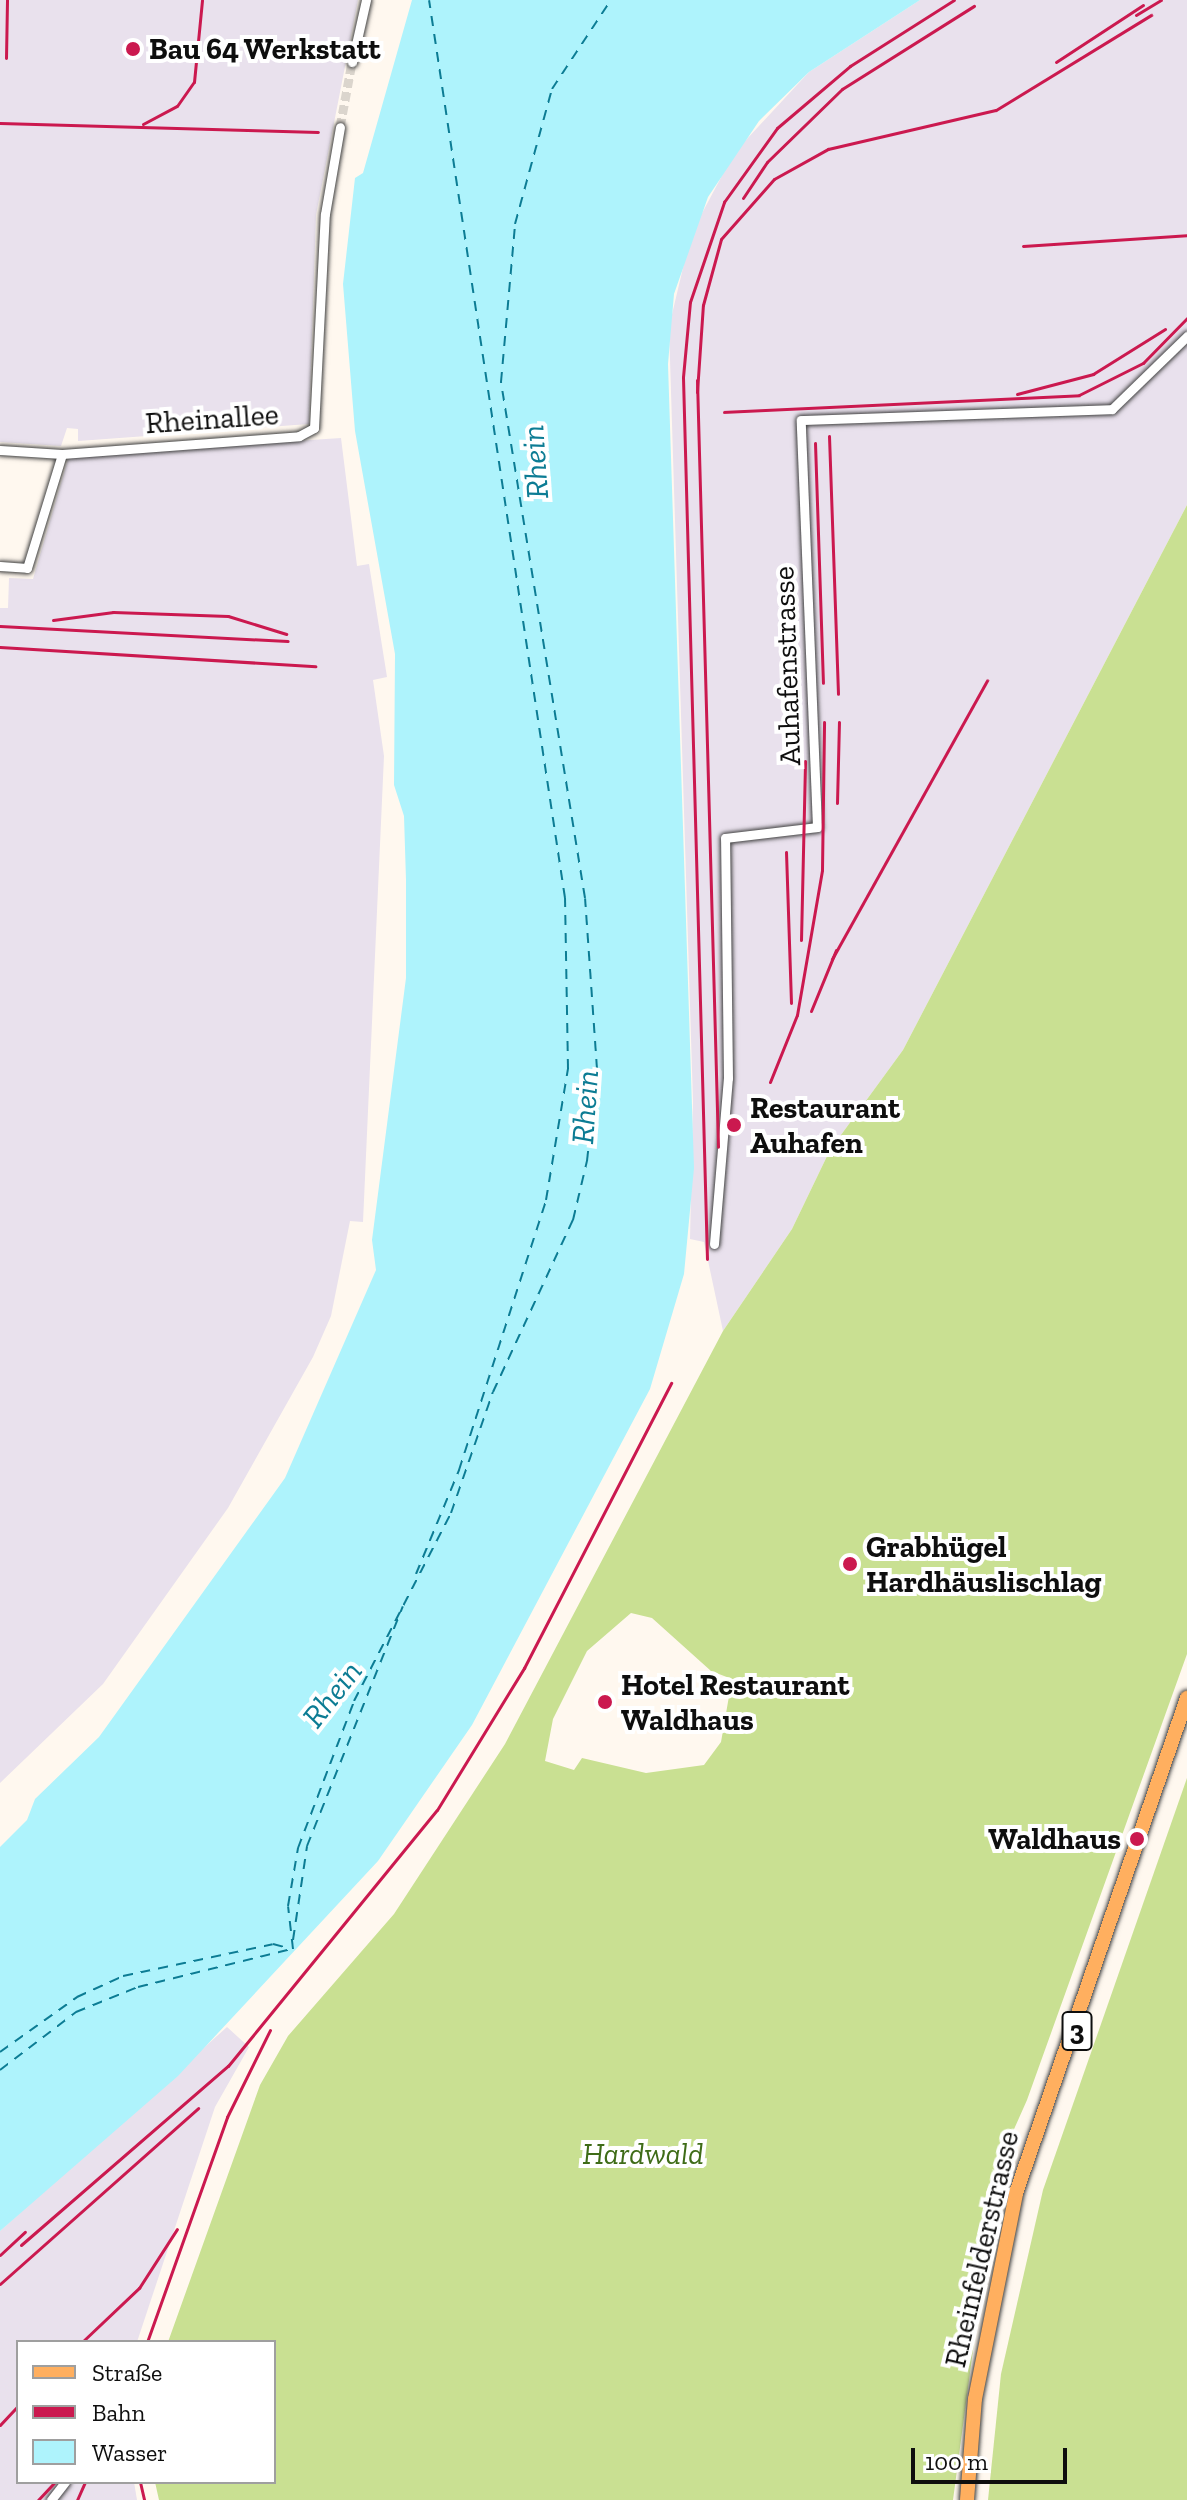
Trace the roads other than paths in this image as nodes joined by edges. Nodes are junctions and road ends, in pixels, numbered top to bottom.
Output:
1 (366, 0) edge
2 (352, 62) tunnel mouth
3 (340, 127) tunnel mouth
4 (1187, 336) edge
5 (0, 450) edge
6 (62, 454) junction
7 (0, 566) edge
8 (714, 1244) dead end
9 (1187, 1698) edge
10 (1187, 1725) edge
11 (63, 2484) edge
12 (51, 2500) edge
13 (967, 2500) edge
14 (974, 2500) edge

1 - 2 street
3 - 6 street, Rheinallee
4 - 8 street, Auhafenstrasse
5 - 6 street, Rheinallee
6 - 7 street
9 - 13 main road, Rheinfelderstrasse / 3
10 - 14 main road, Rheinfelderstrasse / 3
11 - 12 street

